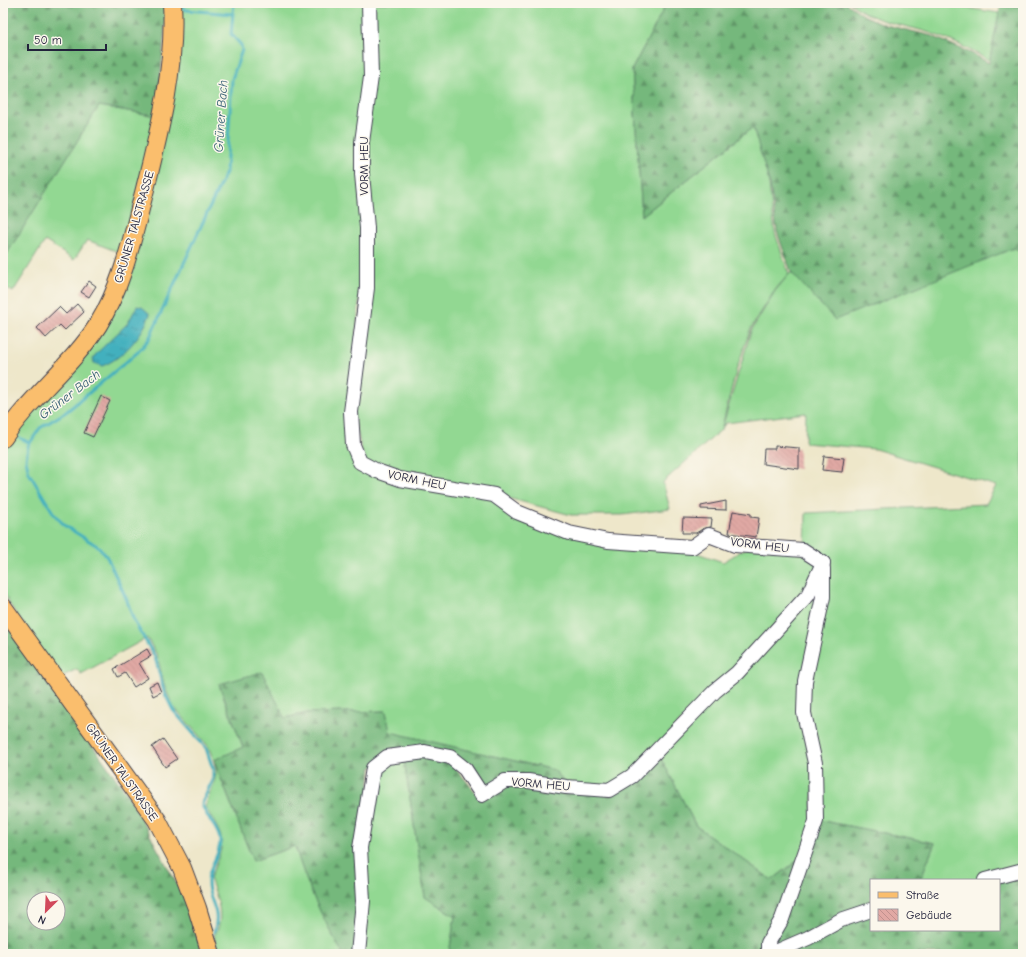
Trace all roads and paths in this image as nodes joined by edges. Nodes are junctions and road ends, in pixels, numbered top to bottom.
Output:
1 (172, 3) edge
2 (369, 3) edge
3 (3, 438) edge
4 (823, 563) junction
5 (3, 607) edge
6 (1023, 870) edge
7 (989, 879) edge
8 (870, 910) edge
9 (211, 954) edge
10 (358, 954) edge
11 (768, 954) edge
12 (771, 954) edge

1 - 3 main road, GRÜNER TALSTRASSE
2 - 4 street, VORM HEU
4 - 10 street, VORM HEU
4 - 11 street
5 - 9 main road, GRÜNER TALSTRASSE
6 - 7 street
8 - 12 street

